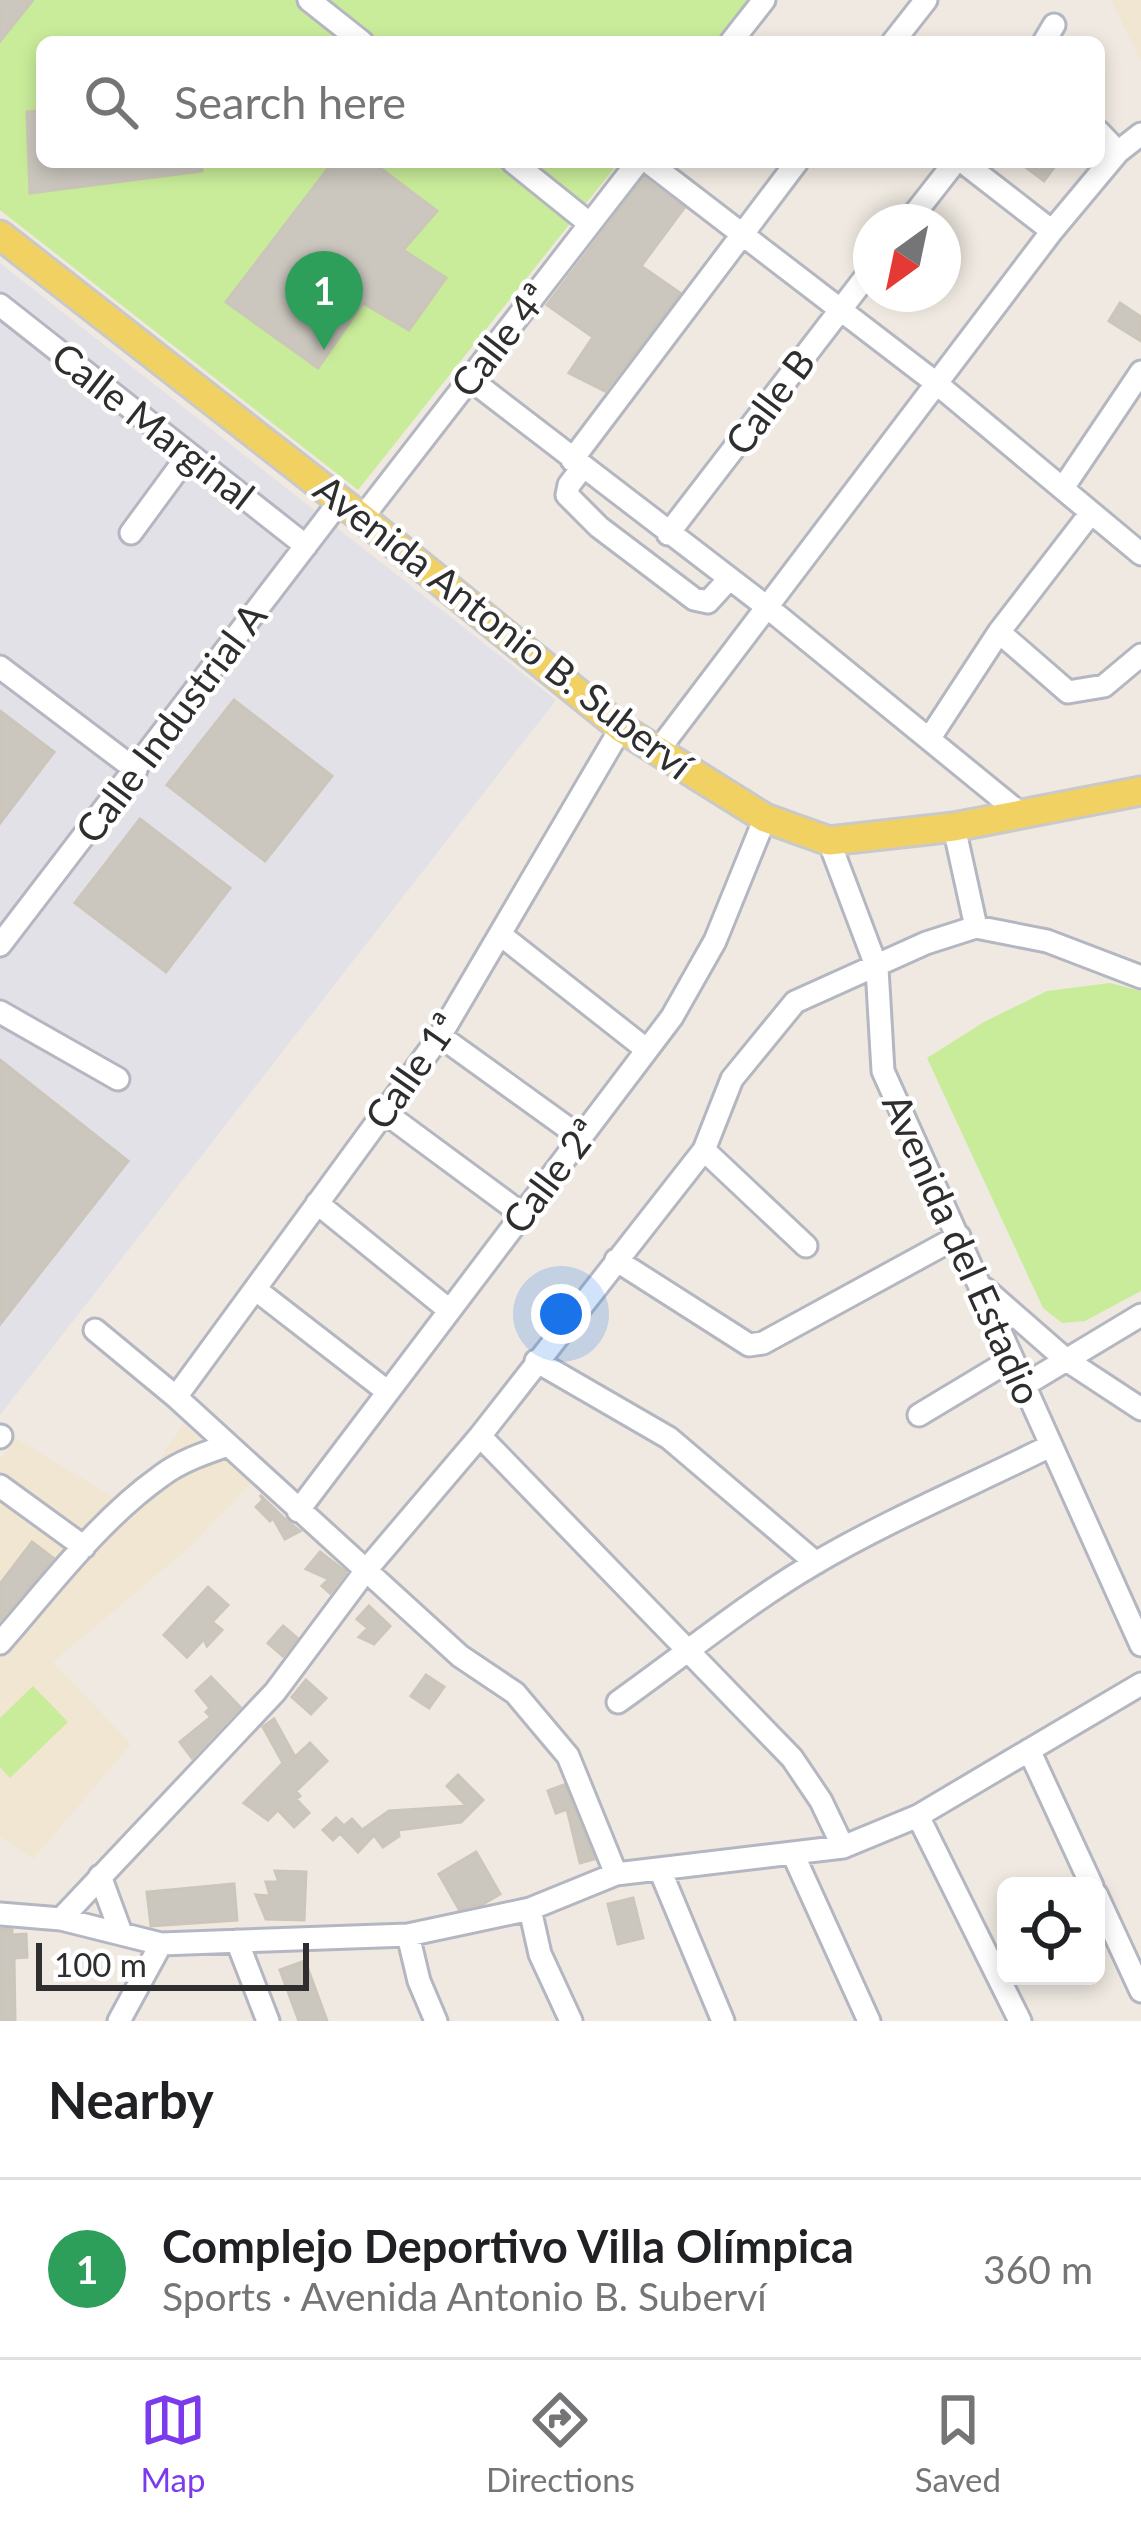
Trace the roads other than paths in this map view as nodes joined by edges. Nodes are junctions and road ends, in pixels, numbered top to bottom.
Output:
1 (309, 0) edge
2 (764, 0) edge
3 (926, 0) edge
4 (354, 36) edge
5 (736, 36) edge
6 (898, 36) edge
7 (1141, 134) edge
8 (1105, 138) edge
9 (1118, 152) junction
10 (520, 168) edge
11 (633, 168) edge
12 (656, 168) edge
13 (792, 168) edge
14 (954, 168) edge
15 (967, 168) edge
16 (1105, 168) edge
17 (1105, 168) edge
18 (923, 204) edge
19 (590, 224) junction
20 (1052, 231) junction
21 (742, 232) junction
22 (0, 235) edge
23 (853, 293) edge
24 (0, 305) edge
25 (840, 310) junction
26 (1141, 372) edge
27 (470, 379) junction
28 (936, 383) junction
29 (188, 454) junction
30 (578, 464) junction
31 (1063, 488) junction
32 (351, 510) junction
33 (1090, 514) junction
34 (131, 533) dead end
35 (668, 534) junction
36 (306, 546) junction
37 (1141, 554) edge
38 (729, 579) junction
39 (767, 607) junction
40 (999, 632) junction
41 (1141, 655) edge
42 (0, 667) edge
43 (621, 728) junction
44 (929, 739) junction
45 (657, 752) junction
46 (136, 770) junction
47 (1141, 791) edge
48 (1022, 815) junction
49 (765, 818) junction
50 (954, 827) junction
51 (829, 841) junction
52 (976, 927) junction
53 (501, 934) junction
54 (0, 945) edge
55 (877, 968) junction
56 (1141, 976) edge
57 (0, 1012) edge
58 (440, 1036) junction
59 (646, 1050) junction
60 (118, 1079) dead end
61 (384, 1112) junction
62 (580, 1137) junction
63 (704, 1150) junction
64 (317, 1203) junction
65 (522, 1214) junction
66 (959, 1236) junction
67 (806, 1246) dead end
68 (616, 1260) junction
69 (981, 1285) junction
70 (255, 1289) junction
71 (449, 1310) junction
72 (1141, 1315) edge
73 (95, 1330) dead end
74 (1012, 1359) junction
75 (1065, 1359) junction
76 (536, 1361) junction
77 (1023, 1386) junction
78 (388, 1392) junction
79 (176, 1397) junction
80 (1141, 1409) edge
81 (919, 1414) dead end
82 (480, 1436) junction
83 (228, 1445) junction
84 (1050, 1446) junction
85 (0, 1486) edge
86 (298, 1510) junction
87 (84, 1547) junction
88 (816, 1563) junction
89 (367, 1569) junction
90 (0, 1642) edge
91 (1141, 1645) edge
92 (691, 1651) junction
93 (1141, 1684) edge
94 (618, 1702) dead end
95 (1029, 1750) junction
96 (918, 1816) junction
97 (843, 1847) junction
98 (793, 1854) junction
99 (660, 1870) junction
100 (616, 1874) junction
101 (100, 1876) junction
102 (1088, 1877) edge
103 (530, 1909) junction
104 (0, 1914) edge
105 (1105, 1914) edge
106 (61, 1918) junction
107 (121, 1933) junction
108 (408, 1935) junction
109 (237, 1941) junction
110 (161, 1944) junction
111 (1141, 1991) edge
112 (120, 2020) edge
113 (268, 2021) edge
114 (436, 2021) edge
115 (572, 2021) edge
116 (723, 2021) edge
117 (868, 2021) edge
118 (1020, 2021) edge

1 - 4 street
2 - 5 street
3 - 6 street
7 - 9 street
8 - 9 street
9 - 16 street
10 - 19 street
11 - 19 street, Calle 4ª
12 - 21 street
13 - 21 street
14 - 18 street
15 - 20 street
17 - 20 street
19 - 27 street, Calle 4ª
20 - 28 street
21 - 25 street
21 - 30 street
22 - 32 main road, Avenida Antonio B. Suberví
23 - 25 street, Calle B
24 - 29 street, Calle Marginal
25 - 28 street
25 - 35 street, Calle B
26 - 31 street
27 - 30 street
27 - 32 street, Calle 4ª
28 - 31 street
28 - 39 street
29 - 34 street
29 - 36 street, Calle Marginal
30 - 35 street
30 - 38 street
31 - 33 street
32 - 36 street, Calle Industrial A
32 - 43 main road, Avenida Antonio B. Suberví
33 - 37 street
33 - 40 street
35 - 38 street
36 - 46 street, Calle Industrial A
38 - 39 street
39 - 44 street
39 - 45 street
40 - 41 street
40 - 44 street
42 - 46 street
43 - 45 main road, Avenida Antonio B. Suberví
43 - 53 street, Calle 1ª
44 - 48 street
45 - 49 main road, Avenida Antonio B. Suberví
46 - 54 street, Calle Industrial A
47 - 48 main road, Avenida Antonio B. Suberví
48 - 50 main road, Avenida Antonio B. Suberví
49 - 51 main road, Avenida Antonio B. Suberví
49 - 59 street, Calle 2ª
50 - 51 main road, Avenida Antonio B. Suberví
50 - 52 street
51 - 55 street, Avenida del Estadio
52 - 55 street
52 - 56 street
53 - 58 street, Calle 1ª
53 - 59 street
55 - 63 street
55 - 66 street, Avenida del Estadio
57 - 60 street
58 - 61 street, Calle 1ª
58 - 62 street
59 - 62 street, Calle 2ª
61 - 64 street, Calle 1ª
61 - 65 street
62 - 65 street, Calle 2ª
63 - 67 street
63 - 68 street
64 - 70 street, Calle 1ª
64 - 71 street
65 - 71 street, Calle 2ª
66 - 68 street
66 - 69 street, Avenida del Estadio
68 - 76 street
69 - 74 street, Avenida del Estadio
69 - 75 street
70 - 78 street
70 - 79 street, Calle 1ª
71 - 78 street, Calle 2ª
72 - 75 street
73 - 79 street
74 - 77 street, Avenida del Estadio
74 - 81 street
75 - 77 street
75 - 80 street
76 - 82 street
76 - 88 street
77 - 84 street, Avenida del Estadio
78 - 86 street, Calle 2ª
79 - 83 street
82 - 89 street
82 - 92 street
83 - 86 street
83 - 87 street
84 - 88 street
84 - 91 street, Avenida del Estadio
85 - 87 street
86 - 89 street
87 - 90 street
88 - 92 street
89 - 100 street
89 - 101 street
92 - 94 street
92 - 97 street
93 - 95 street
95 - 96 street
95 - 102 street
96 - 97 street
96 - 118 street
97 - 98 street
98 - 99 street
98 - 117 street
99 - 100 street
99 - 116 street
100 - 103 street
101 - 106 street
101 - 107 street
103 - 108 street
103 - 115 street
104 - 106 street
105 - 111 street
106 - 107 street
107 - 110 street
108 - 109 street
108 - 114 street
109 - 110 street
109 - 113 street
110 - 112 street

